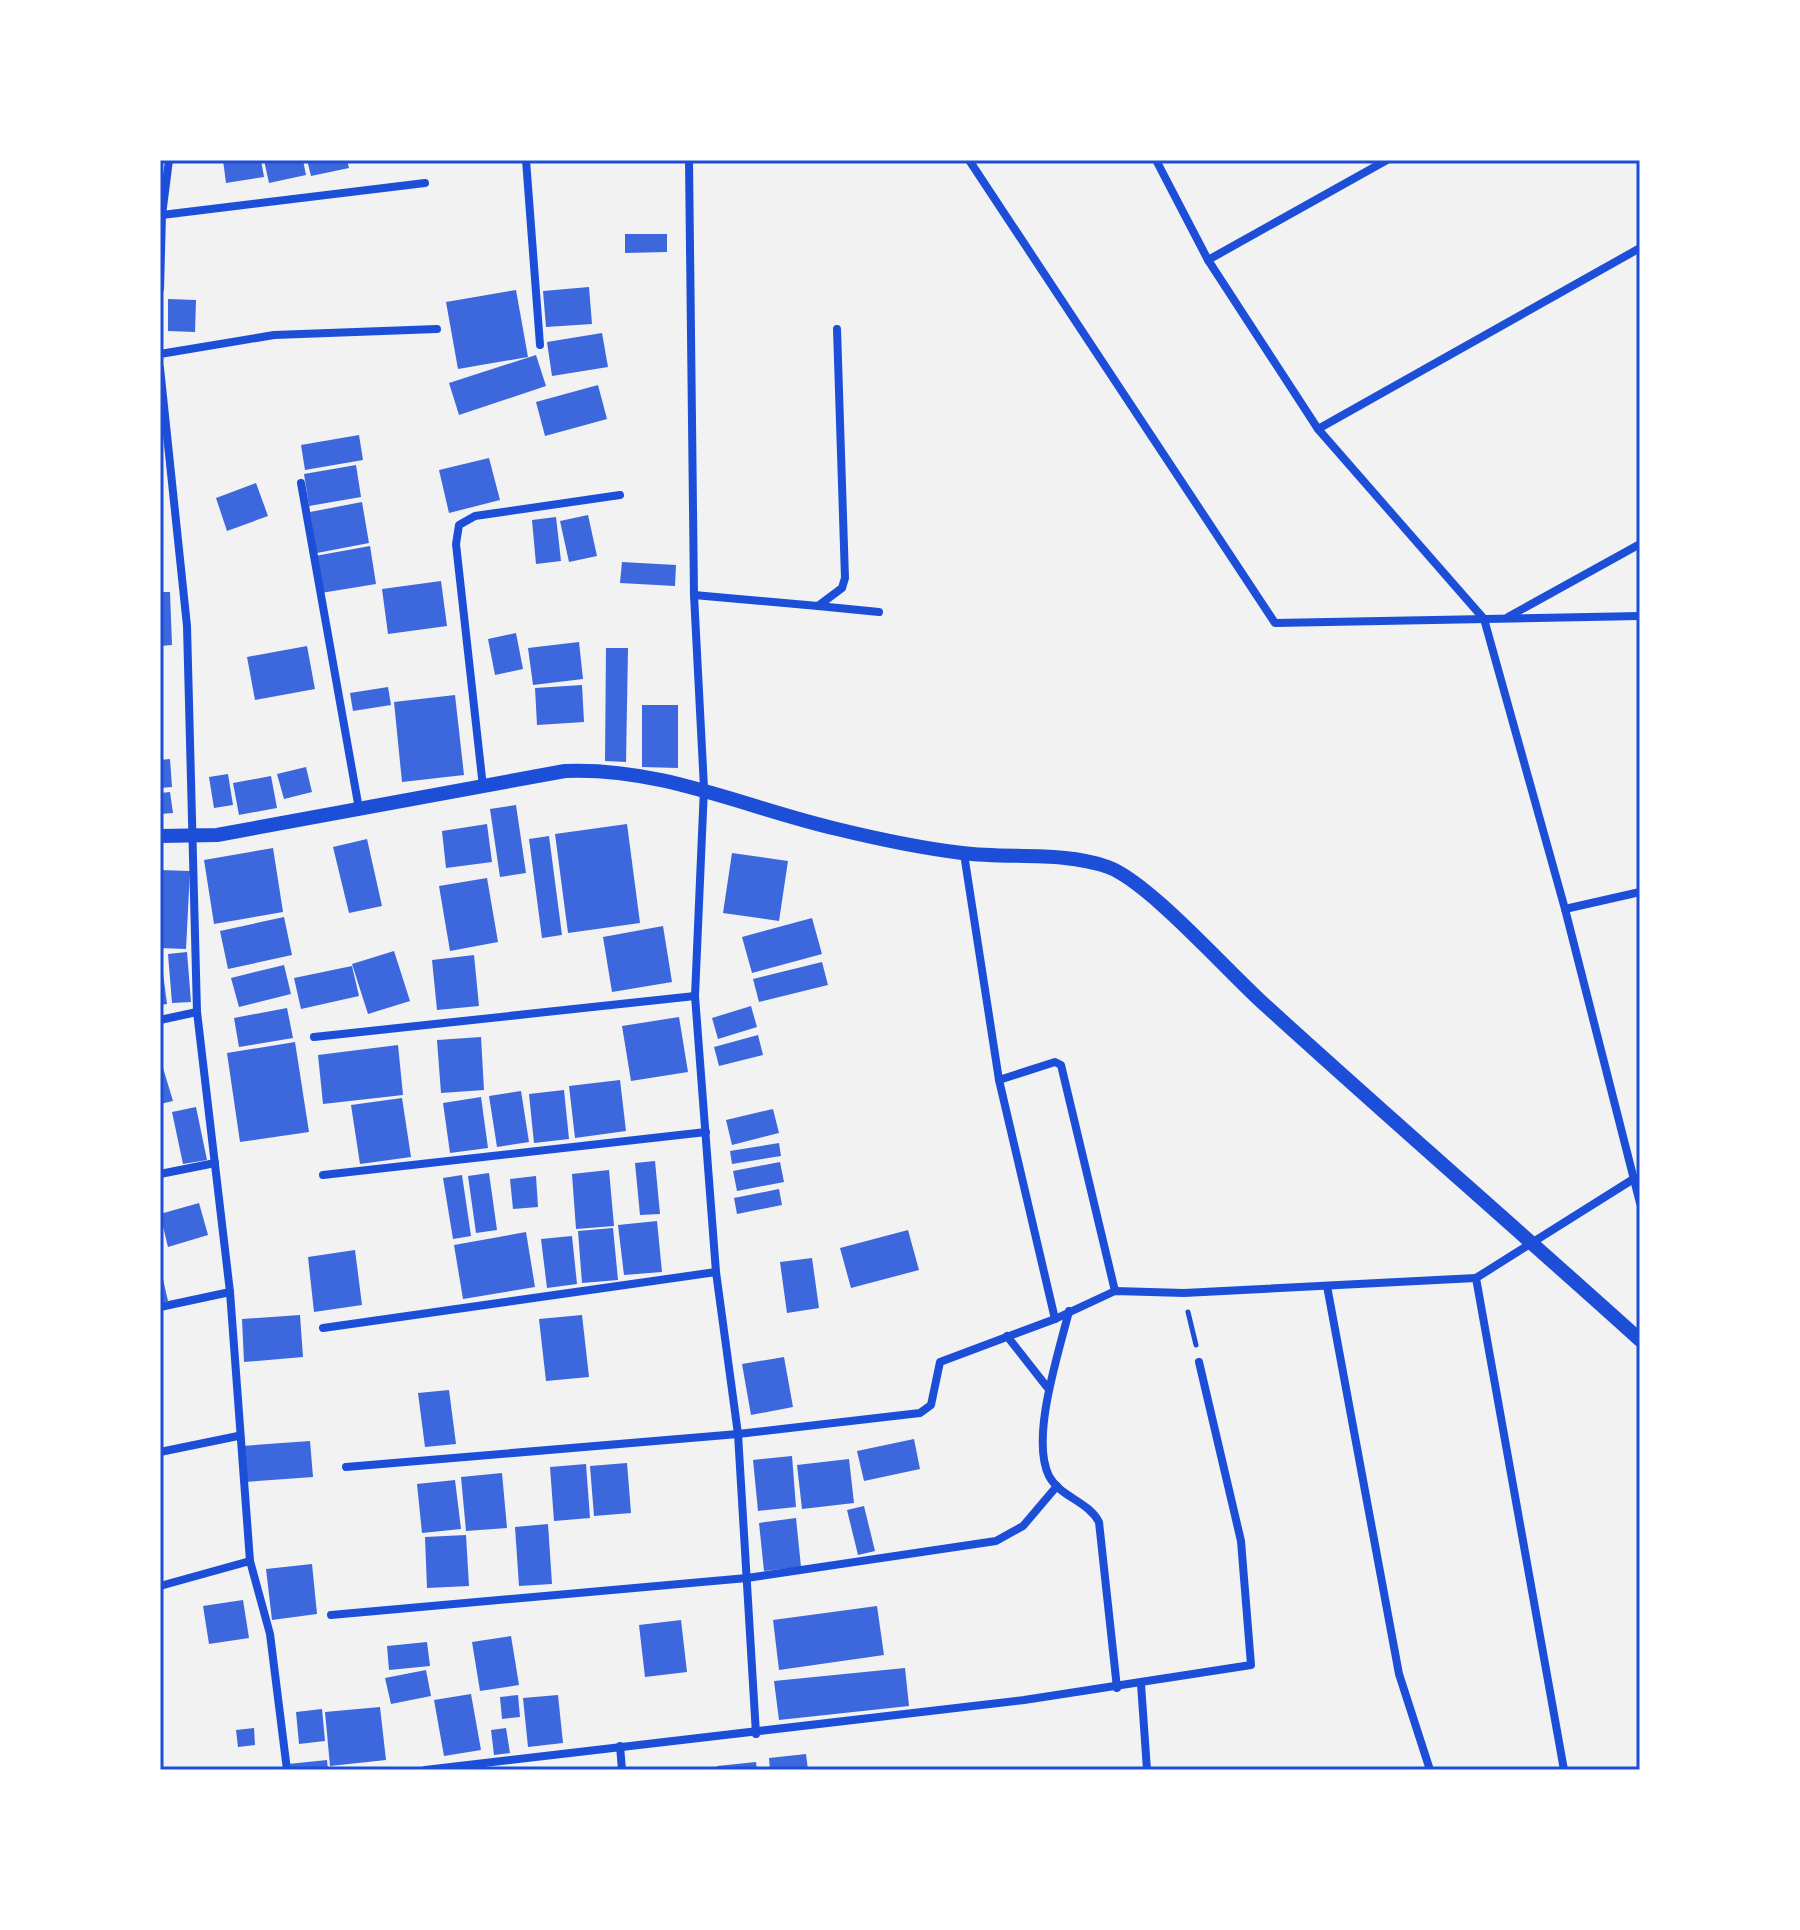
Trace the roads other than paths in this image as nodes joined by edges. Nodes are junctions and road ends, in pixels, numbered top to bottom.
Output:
1 (169, 160) edge
2 (526, 160) edge
3 (689, 160) edge
4 (969, 160) edge
5 (1156, 160) edge
6 (1387, 160) edge
7 (425, 183) dead end
8 (162, 215) edge
9 (1640, 248) edge
10 (1208, 260) junction
11 (160, 289) edge
12 (437, 329) dead end
13 (837, 329) dead end
14 (540, 345) dead end
15 (160, 354) edge
16 (160, 368) edge
17 (1318, 429) junction
18 (301, 483) dead end
19 (620, 495) dead end
20 (1640, 544) edge
21 (694, 595) junction
22 (818, 606) junction
23 (879, 612) dead end
24 (1640, 616) edge
25 (1484, 619) junction
26 (1504, 619) junction
27 (483, 787) junction
28 (704, 788) junction
29 (359, 809) junction
30 (160, 836) edge
31 (191, 837) junction
32 (964, 854) junction
33 (1640, 892) edge
34 (1565, 909) junction
35 (695, 996) junction
36 (197, 1012) junction
37 (160, 1020) edge
38 (314, 1037) dead end
39 (999, 1080) junction
40 (706, 1132) junction
41 (1640, 1146) edge
42 (1627, 1149) junction
43 (215, 1163) junction
44 (160, 1174) edge
45 (323, 1175) dead end
46 (1635, 1178) junction
47 (1640, 1203) edge
48 (1533, 1244) junction
49 (716, 1272) junction
50 (1476, 1278) junction
51 (1327, 1286) junction
52 (1115, 1291) junction
53 (230, 1292) junction
54 (160, 1307) edge
55 (1069, 1311) junction
56 (1055, 1319) junction
57 (323, 1328) dead end
58 (1007, 1336) junction
59 (1640, 1340) edge
60 (1199, 1362) road end
61 (1047, 1387) junction
62 (738, 1434) junction
63 (238, 1436) junction
64 (160, 1452) edge
65 (346, 1467) dead end
66 (1057, 1486) junction
67 (250, 1561) junction
68 (747, 1578) junction
69 (160, 1586) edge
70 (331, 1615) dead end
71 (1141, 1684) junction
72 (1117, 1688) junction
73 (756, 1734) junction
74 (620, 1746) junction
75 (287, 1770) edge
76 (425, 1770) edge
77 (622, 1770) edge
78 (1147, 1770) edge
79 (1430, 1770) edge
80 (1564, 1770) edge

1 - 8 street
2 - 14 street
3 - 21 street
4 - 25 street
5 - 10 street
6 - 10 street
7 - 8 street
8 - 11 street
9 - 17 street
10 - 17 street
12 - 15 street
13 - 22 street
16 - 31 street
17 - 25 street
18 - 29 street
19 - 27 street
20 - 26 street
21 - 22 street
21 - 28 street
22 - 23 street
24 - 26 street
25 - 26 street
25 - 34 street
27 - 28 street
27 - 29 street
28 - 32 street
28 - 35 street
29 - 31 street
30 - 31 street
31 - 36 street
32 - 39 street
32 - 48 street
33 - 34 street
34 - 42 street
35 - 38 street
35 - 40 street
36 - 37 street
36 - 43 street
39 - 52 street
39 - 56 street
40 - 45 street
40 - 49 street
41 - 42 street
42 - 46 street
43 - 44 street
43 - 53 street
46 - 47 street
46 - 48 street
48 - 50 street
48 - 59 street
49 - 57 street
49 - 62 street
50 - 51 street
50 - 80 street
51 - 52 street
51 - 79 street
52 - 55 street
53 - 54 street
53 - 63 street
55 - 56 street
55 - 61 street
56 - 58 street
58 - 61 street
58 - 62 street
60 - 71 street
61 - 66 street
62 - 65 street
62 - 68 street
63 - 64 street
63 - 67 street
66 - 68 street
66 - 72 street
67 - 69 street
67 - 75 street
68 - 70 street
68 - 73 street
71 - 72 street
71 - 78 street
72 - 73 street
73 - 74 street
74 - 76 street
74 - 77 street

